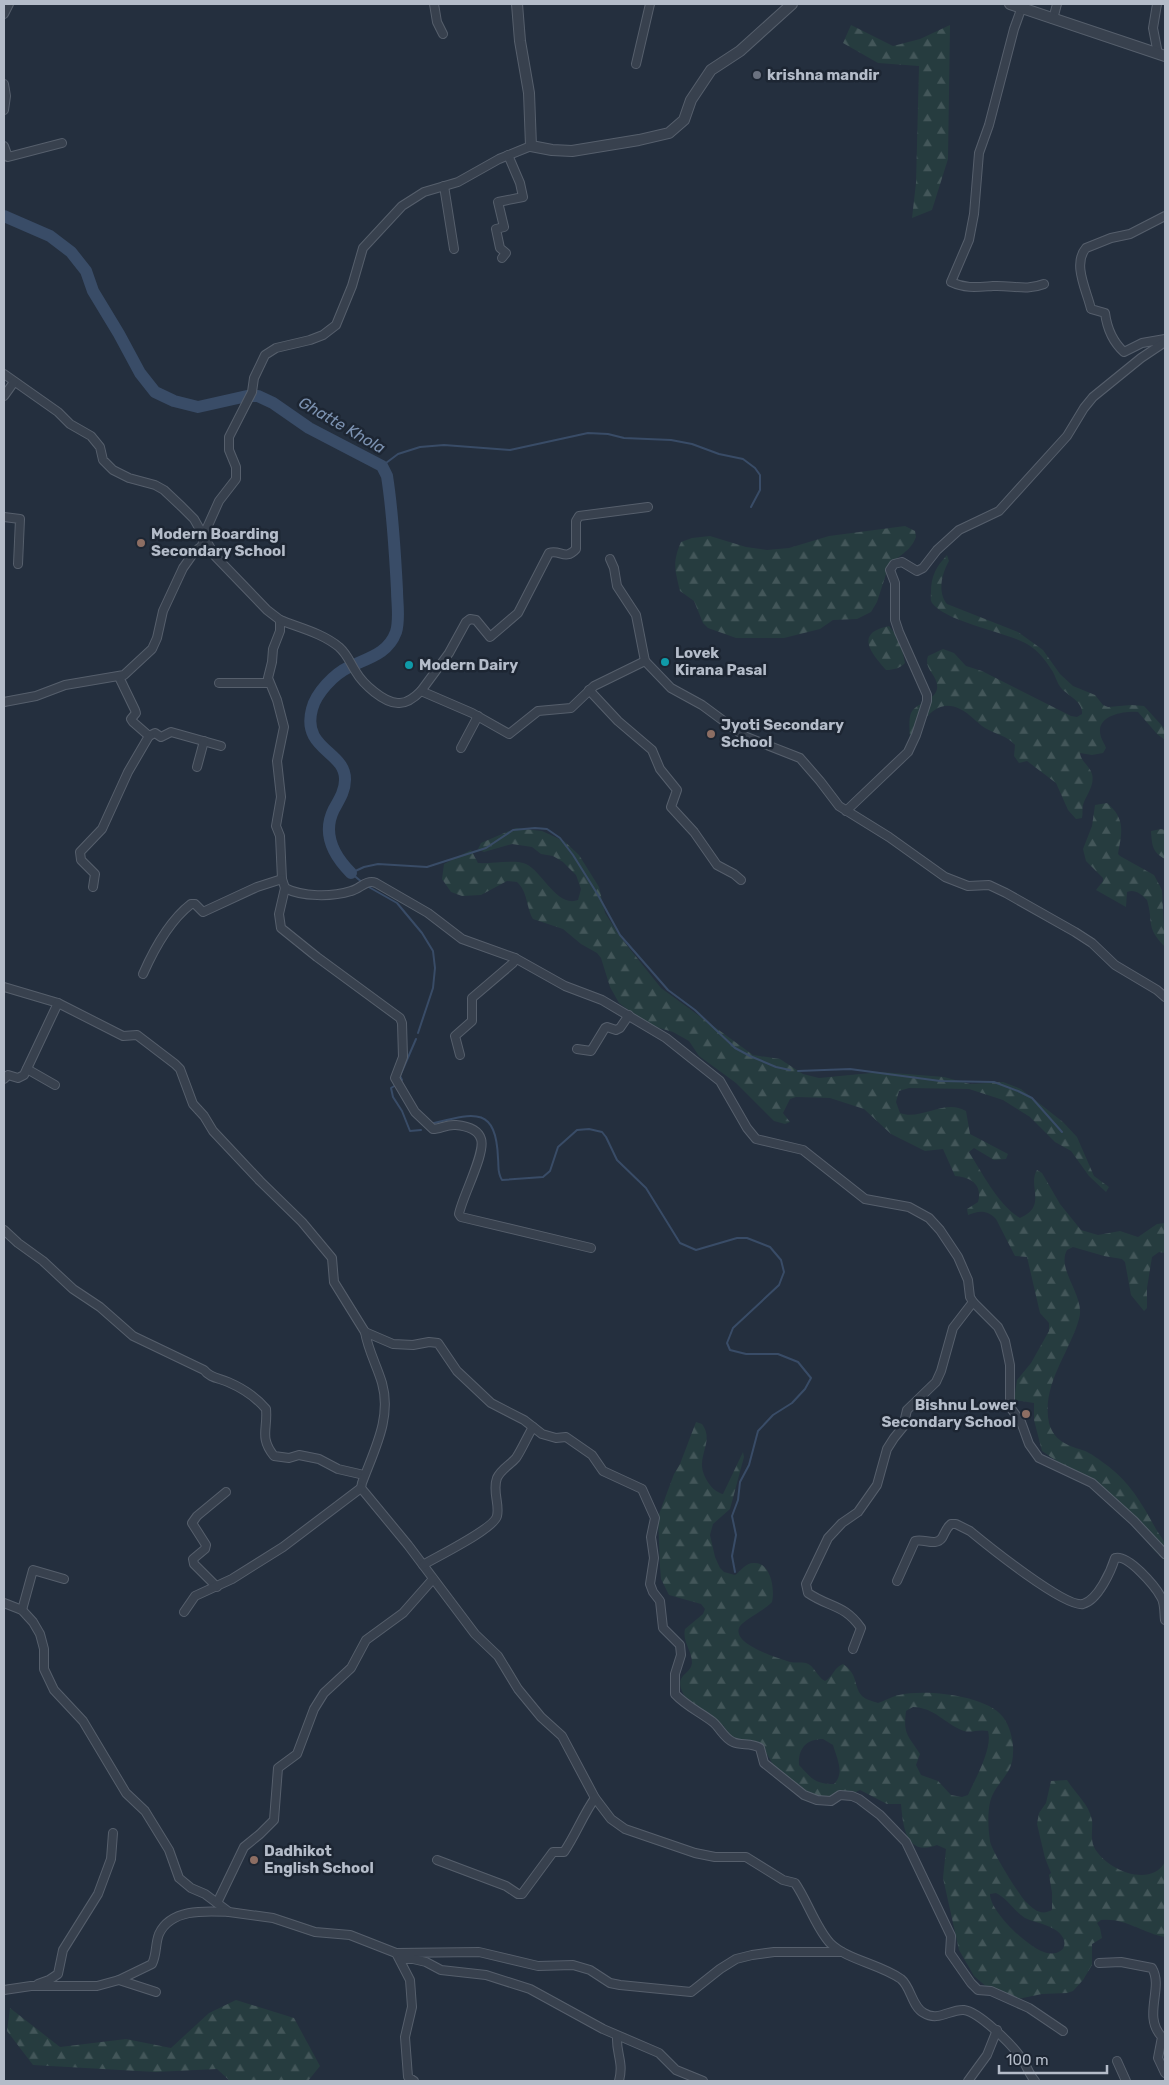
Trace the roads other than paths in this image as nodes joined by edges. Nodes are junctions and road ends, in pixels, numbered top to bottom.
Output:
1 (434, 4) edge
2 (517, 4) edge
3 (650, 4) edge
4 (792, 4) edge
5 (1010, 4) edge
6 (1057, 4) edge
7 (1157, 4) edge
8 (1022, 6) edge
9 (1053, 19) junction
10 (443, 34) dead end
11 (1162, 55) edge
12 (636, 64) dead end
13 (4, 84) edge
14 (4, 110) edge
15 (62, 142) dead end
16 (4, 146) edge
17 (531, 146) junction
18 (508, 155) junction
19 (444, 186) junction
20 (1165, 216) edge
21 (454, 249) dead end
22 (502, 258) dead end
23 (1044, 284) dead end
24 (1165, 341) edge
25 (4, 374) edge
26 (14, 382) junction
27 (4, 396) edge
28 (648, 507) dead end
29 (4, 517) edge
30 (203, 538) junction
31 (610, 559) dead end
32 (18, 564) dead end
33 (280, 620) junction
34 (645, 661) junction
35 (119, 677) junction
36 (219, 683) dead end
37 (268, 683) junction
38 (589, 690) junction
39 (421, 691) junction
40 (4, 702) edge
41 (478, 716) junction
42 (149, 736) junction
43 (204, 740) junction
44 (221, 746) dead end
45 (461, 748) dead end
46 (197, 768) dead end
47 (846, 811) junction
48 (282, 879) junction
49 (741, 880) dead end
50 (93, 887) dead end
51 (285, 888) junction
52 (516, 958) junction
53 (143, 974) dead end
54 (4, 987) edge
55 (1165, 997) edge
56 (58, 1003) junction
57 (629, 1015) junction
58 (577, 1050) dead end
59 (460, 1055) dead end
60 (27, 1069) junction
61 (4, 1079) edge
62 (55, 1085) dead end
63 (4, 1230) edge
64 (591, 1248) dead end
65 (973, 1302) junction
66 (365, 1332) junction
67 (533, 1427) junction
68 (364, 1475) junction
69 (361, 1488) junction
70 (226, 1492) dead end
71 (1165, 1554) edge
72 (423, 1564) junction
73 (64, 1579) dead end
74 (433, 1579) junction
75 (897, 1581) dead end
76 (217, 1587) junction
77 (1164, 1598) edge
78 (4, 1603) edge
79 (22, 1610) junction
80 (184, 1612) dead end
81 (1165, 1620) edge
82 (853, 1649) dead end
83 (595, 1798) junction
84 (113, 1833) dead end
85 (437, 1860) dead end
86 (217, 1903) junction
87 (229, 1912) junction
88 (844, 1952) junction
89 (398, 1956) junction
90 (1098, 1963) dead end
91 (119, 1980) junction
92 (31, 1986) junction
93 (4, 1990) edge
94 (156, 1992) dead end
95 (997, 2030) junction
96 (1063, 2031) dead end
97 (618, 2036) junction
98 (1117, 2061) dead end
99 (1165, 2073) edge
100 (414, 2081) edge
101 (619, 2081) edge
102 (703, 2081) edge
103 (968, 2081) edge
104 (1034, 2081) edge
105 (1126, 2081) edge

1 - 10 street
2 - 17 street
3 - 12 street
4 - 17 street
5 - 8 street
6 - 9 street
7 - 11 street
8 - 9 street
8 - 23 street
9 - 11 street
13 - 14 street
15 - 16 street
17 - 18 street
18 - 19 street
18 - 22 street
19 - 21 street
19 - 30 street
20 - 24 street
24 - 47 street
25 - 26 street
26 - 27 street
26 - 30 street
28 - 39 street
29 - 32 street
30 - 33 street
30 - 35 street
31 - 34 street
33 - 37 street
33 - 39 street
34 - 38 street
34 - 47 street
35 - 40 street
35 - 42 street
36 - 37 street
37 - 48 street
38 - 41 street
38 - 49 street
39 - 41 street
41 - 45 street
42 - 43 street
42 - 50 street
43 - 44 street
43 - 46 street
47 - 55 street
48 - 51 street
48 - 53 street
51 - 52 street
51 - 64 street
52 - 57 street
52 - 59 street
54 - 56 street
56 - 60 street
56 - 66 street
57 - 58 street
57 - 65 street
60 - 61 street
60 - 62 street
63 - 68 street
65 - 71 street
65 - 82 street
66 - 67 street
66 - 68 street
67 - 72 street
67 - 96 street
68 - 69 street
69 - 72 street
69 - 76 street
70 - 76 street
72 - 74 street
73 - 79 street
74 - 83 street
74 - 86 street
75 - 77 street
76 - 80 street
77 - 81 street
78 - 79 street
79 - 86 street
83 - 85 street
83 - 88 street
84 - 92 street
86 - 87 street
87 - 89 street
87 - 91 street
88 - 89 street
88 - 95 street
89 - 97 street
89 - 100 street
90 - 99 street
91 - 92 street
91 - 94 street
92 - 93 street
95 - 103 street
95 - 104 street
97 - 101 street
97 - 102 street
98 - 105 street

